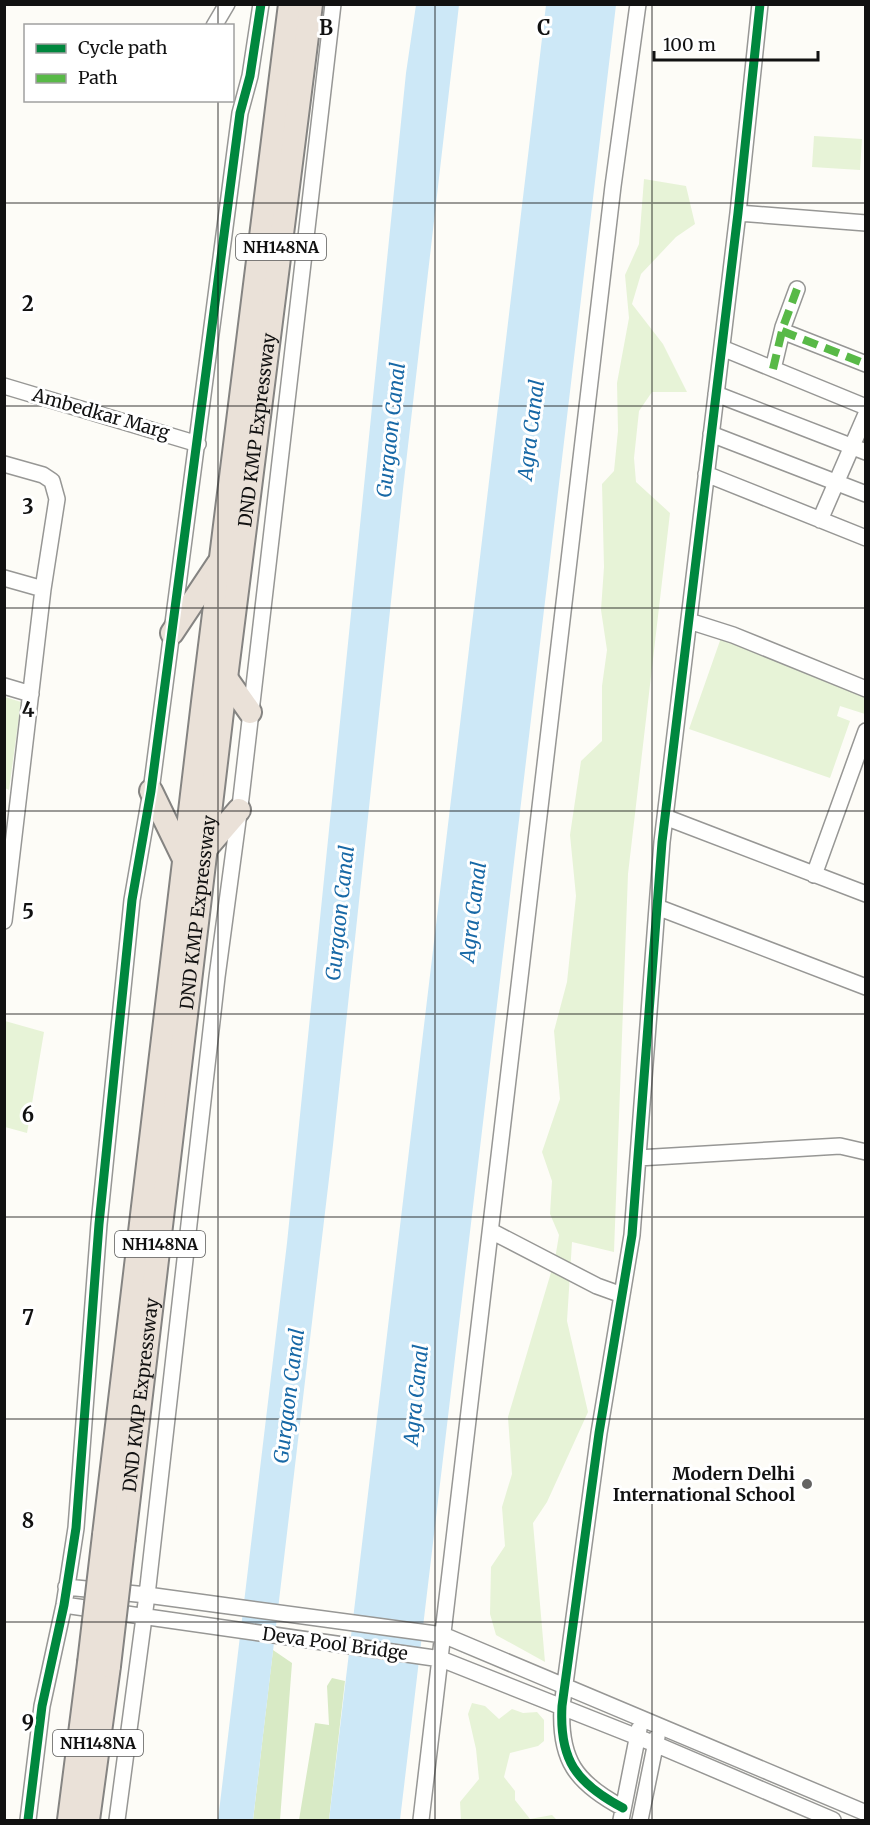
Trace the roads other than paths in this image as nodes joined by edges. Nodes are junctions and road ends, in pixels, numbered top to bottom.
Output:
1 (226, 4) edge
2 (261, 4) edge
3 (290, 4) edge
4 (311, 4) edge
5 (333, 4) edge
6 (638, 4) edge
7 (760, 4) edge
8 (215, 24) edge
9 (738, 213) junction
10 (866, 223) edge
11 (797, 289) dead end
12 (782, 331) junction
13 (722, 348) junction
14 (866, 364) edge
15 (773, 369) junction
16 (4, 386) edge
17 (716, 394) junction
18 (866, 407) edge
19 (866, 414) edge
20 (711, 434) junction
21 (198, 444) junction
22 (859, 449) edge
23 (4, 464) edge
24 (706, 474) junction
25 (838, 482) junction
26 (866, 494) edge
27 (820, 520) junction
28 (866, 538) edge
29 (221, 561) junction
30 (4, 578) edge
31 (43, 589) junction
32 (689, 621) junction
33 (172, 633) junction
34 (226, 678) junction
35 (4, 686) edge
36 (866, 689) edge
37 (31, 693) junction
38 (250, 712) junction
39 (866, 731) edge
40 (861, 756) edge
41 (152, 791) junction
42 (4, 793) edge
43 (20, 798) junction
44 (239, 810) junction
45 (665, 817) junction
46 (208, 846) junction
47 (183, 869) junction
48 (814, 875) junction
49 (866, 894) edge
50 (657, 907) junction
51 (5, 912) edge
52 (866, 987) edge
53 (866, 1152) edge
54 (638, 1158) junction
55 (491, 1231) junction
56 (622, 1295) junction
57 (66, 1587) junction
58 (147, 1595) junction
59 (64, 1605) junction
60 (143, 1618) junction
61 (436, 1634) junction
62 (441, 1659) junction
63 (99, 1665) junction
64 (564, 1687) junction
65 (562, 1706) junction
66 (642, 1720) junction
67 (659, 1728) junction
68 (637, 1737) junction
69 (655, 1744) junction
70 (866, 1813) edge
71 (622, 1814) edge
72 (28, 1821) edge
73 (69, 1821) edge
74 (88, 1821) edge
75 (117, 1821) edge
76 (421, 1821) edge
77 (640, 1821) edge
78 (832, 1821) edge

1 - 8 street
2 - 21 street
3 - 29 highway, DND KMP Expressway / NH148NA
4 - 34 highway, DND KMP Expressway / NH148NA
5 - 38 street
6 - 55 street
7 - 9 street
9 - 10 street
9 - 13 street
11 - 12 street
12 - 14 street
12 - 15 street
13 - 15 street
13 - 17 street
15 - 18 street
16 - 21 street, Ambedkar Marg
17 - 20 street
17 - 22 street
19 - 22 street
20 - 24 street
20 - 25 street
21 - 33 street
22 - 25 street
23 - 31 street
24 - 27 street
24 - 32 street
25 - 26 street
25 - 27 street
27 - 28 street
29 - 33 highway
29 - 47 highway, DND KMP Expressway / NH148NA
30 - 31 street
31 - 37 street
32 - 36 street
32 - 45 street
33 - 41 street
34 - 38 highway
34 - 46 highway, DND KMP Expressway / NH148NA
35 - 37 street
37 - 43 street
38 - 44 street
39 - 40 street
40 - 48 street
41 - 47 highway
41 - 57 street
42 - 43 street
43 - 51 street
44 - 46 highway
44 - 58 street
45 - 48 street
45 - 50 street
46 - 63 highway, DND KMP Expressway / NH148NA, bridge
47 - 63 highway, DND KMP Expressway / NH148NA, bridge
48 - 49 street
50 - 52 street
50 - 54 street
53 - 54 street
54 - 56 street
55 - 56 street
55 - 61 street
56 - 64 street
57 - 58 street
57 - 59 street
58 - 60 street
58 - 61 street
59 - 60 street, Deva Pool Bridge
59 - 72 street
60 - 62 street, Deva Pool Bridge
60 - 75 street
61 - 62 street
61 - 64 street
62 - 65 street, Deva Pool Bridge
62 - 76 street
63 - 73 highway, DND KMP Expressway / NH148NA
63 - 74 highway, DND KMP Expressway / NH148NA
64 - 65 street
64 - 66 street
65 - 68 street, Deva Pool Bridge
65 - 71 street
66 - 67 street
66 - 68 street
67 - 69 street
67 - 70 street
68 - 69 street, Deva Pool Bridge
68 - 71 street
69 - 77 street
69 - 78 street, Deva Pool Bridge

